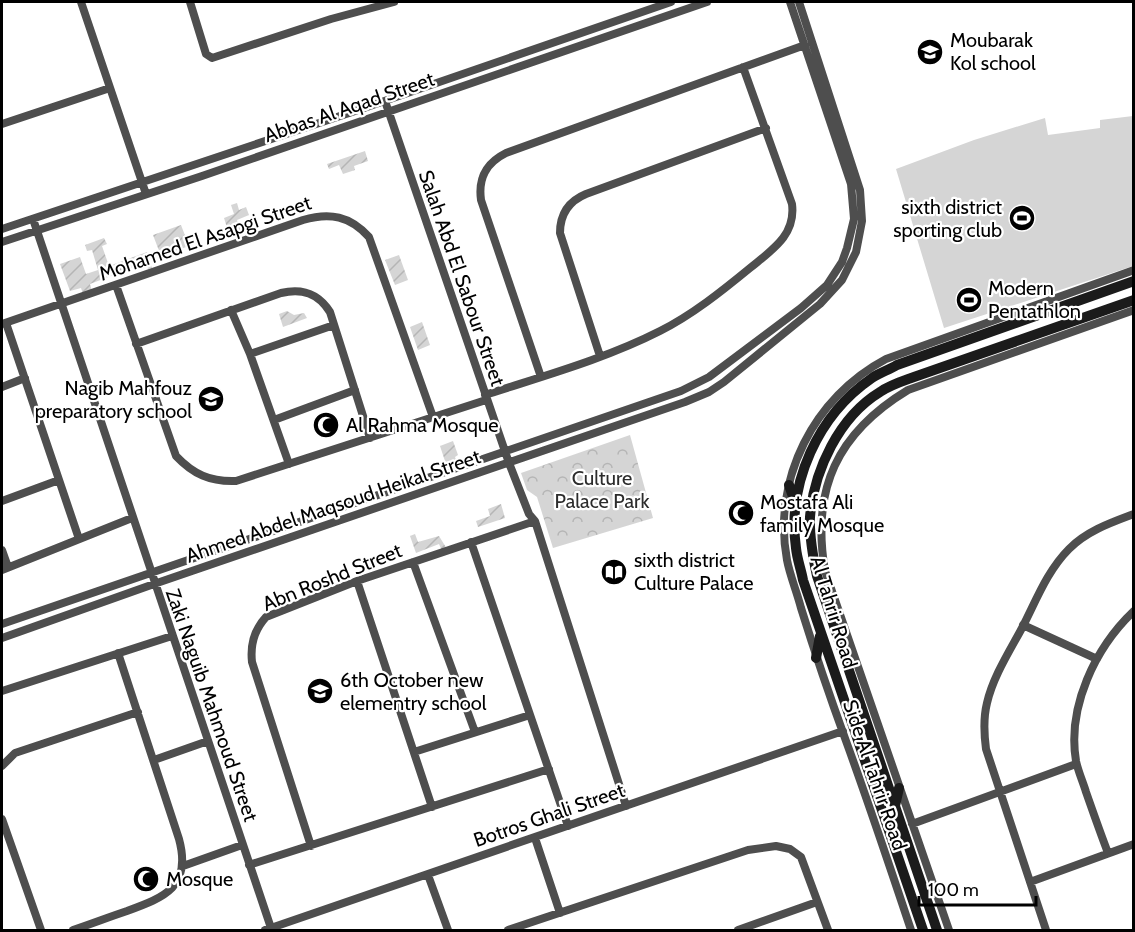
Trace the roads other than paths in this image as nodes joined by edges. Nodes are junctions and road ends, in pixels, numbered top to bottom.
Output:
1 (81, 2) edge
2 (190, 2) edge
3 (394, 2) edge
4 (671, 2) edge
5 (707, 2) edge
6 (790, 2) edge
7 (799, 2) edge
8 (805, 45) junction
9 (742, 67) junction
10 (110, 88) junction
11 (385, 101) junction
12 (388, 111) junction
13 (2, 124) edge
14 (766, 128) junction
15 (142, 182) junction
16 (146, 194) junction
17 (33, 219) junction
18 (2, 229) edge
19 (36, 230) junction
20 (2, 242) edge
21 (1134, 270) edge
22 (834, 275) junction
23 (842, 280) junction
24 (1134, 281) edge
25 (116, 285) junction
26 (1117, 287) junction
27 (1089, 297) junction
28 (61, 304) junction
29 (1131, 304) edge
30 (231, 310) junction
31 (1095, 314) junction
32 (4, 324) edge
33 (334, 325) junction
34 (136, 344) junction
35 (917, 348) junction
36 (250, 354) junction
37 (929, 354) junction
38 (600, 356) junction
39 (541, 377) junction
40 (914, 377) junction
41 (25, 378) junction
42 (927, 382) junction
43 (2, 387) edge
44 (355, 390) junction
45 (681, 391) junction
46 (486, 398) junction
47 (685, 402) junction
48 (433, 417) junction
49 (273, 420) junction
50 (370, 438) junction
51 (505, 453) junction
52 (289, 464) junction
53 (509, 464) junction
54 (59, 480) junction
55 (789, 485) junction
56 (2, 501) edge
57 (796, 506) junction
58 (1134, 514) edge
59 (132, 518) junction
60 (535, 521) junction
61 (80, 539) junction
62 (471, 542) junction
63 (2, 550) edge
64 (413, 562) junction
65 (5, 568) edge
66 (151, 573) junction
67 (357, 581) junction
68 (154, 584) junction
69 (1134, 611) edge
70 (2, 624) edge
71 (1023, 625) junction
72 (820, 633) junction
73 (172, 636) junction
74 (2, 638) edge
75 (118, 653) junction
76 (816, 658) junction
77 (1097, 659) junction
78 (846, 665) junction
79 (860, 672) junction
80 (2, 691) edge
81 (138, 712) junction
82 (530, 715) junction
83 (843, 731) junction
84 (475, 732) junction
85 (208, 741) junction
86 (414, 752) junction
87 (154, 760) junction
88 (1076, 764) junction
89 (2, 766) edge
90 (549, 769) junction
91 (899, 788) junction
92 (1000, 792) junction
93 (626, 806) junction
94 (895, 806) junction
95 (432, 807) junction
96 (873, 817) junction
97 (2, 819) edge
98 (912, 824) junction
99 (568, 826) junction
100 (888, 829) junction
101 (3, 831) edge
102 (535, 838) junction
103 (1134, 844) edge
104 (242, 845) junction
105 (311, 846) junction
106 (1107, 853) junction
107 (914, 863) junction
108 (900, 865) junction
109 (183, 866) junction
110 (249, 866) junction
111 (428, 874) junction
112 (1030, 882) junction
113 (923, 890) junction
114 (910, 894) junction
115 (817, 902) junction
116 (560, 913) junction
117 (532, 927) edge
118 (268, 929) edge
119 (41, 930) edge
120 (74, 930) edge
121 (448, 930) edge
122 (508, 930) edge
123 (738, 930) edge
124 (828, 930) edge
125 (911, 930) edge
126 (923, 930) edge
127 (938, 930) edge
128 (949, 930) edge
129 (1046, 930) edge

1 - 10 street
2 - 3 street
4 - 11 street, Abbas Al Aqad Street
5 - 12 street, Abbas Al Aqad Street
6 - 8 street, Ahmed Abdel Maqsoud Heikal Street
7 - 23 street, Ahmed Abdel Maqsoud Heikal Street
8 - 9 street
8 - 22 street, Ahmed Abdel Maqsoud Heikal Street
9 - 14 street
9 - 39 street
10 - 13 street
10 - 15 street
11 - 12 street, Salah Abd El Sabour Street
11 - 15 street, Abbas Al Aqad Street
12 - 16 street, Abbas Al Aqad Street
12 - 46 street, Salah Abd El Sabour Street
14 - 38 street
14 - 38 street
15 - 16 street
15 - 17 street, Abbas Al Aqad Street
16 - 19 street, Abbas Al Aqad Street
17 - 18 street, Abbas Al Aqad Street
17 - 19 street, Zaki Naguib Mahmoud Street
19 - 20 street, Abbas Al Aqad Street
19 - 28 street, Zaki Naguib Mahmoud Street
21 - 35 street, Side Al Tahrir Road
22 - 23 street
22 - 45 street, Ahmed Abdel Maqsoud Heikal Street
23 - 47 street, Ahmed Abdel Maqsoud Heikal Street
24 - 26 street, Al Tahrir Road
25 - 28 street, Mohamed El Asapgi Street
25 - 34 street
25 - 48 street, Mohamed El Asapgi Street
26 - 27 street, Al Tahrir Road
26 - 29 street
27 - 31 street
27 - 37 street, Al Tahrir Road
28 - 32 street, Mohamed El Asapgi Street
28 - 59 street, Zaki Naguib Mahmoud Street
29 - 31 street, Al Tahrir Road
29 - 42 street, Side Al Tahrir Road
30 - 33 street
30 - 34 street
30 - 36 street
31 - 40 street, Al Tahrir Road
32 - 41 street
33 - 36 street
33 - 44 street
34 - 52 street
35 - 37 street
35 - 55 street, Side Al Tahrir Road
36 - 49 street
37 - 57 street, Al Tahrir Road
38 - 39 street
39 - 46 street
40 - 42 street
40 - 78 street, Al Tahrir Road
41 - 43 street
41 - 54 street
42 - 79 street, Side Al Tahrir Road
44 - 49 street
44 - 50 street
45 - 47 street
45 - 51 street, Ahmed Abdel Maqsoud Heikal Street
46 - 48 street
46 - 51 street, Salah Abd El Sabour Street
47 - 53 street, Ahmed Abdel Maqsoud Heikal Street
48 - 50 street
49 - 52 street
50 - 52 street
51 - 53 street, Salah Abd El Sabour Street
51 - 66 street, Ahmed Abdel Maqsoud Heikal Street
53 - 60 street, Salah Abd El Sabour Street
53 - 68 street, Ahmed Abdel Maqsoud Heikal Street
54 - 56 street
54 - 61 street
55 - 57 street
55 - 76 street, Side Al Tahrir Road
57 - 72 street, Al Tahrir Road
58 - 71 street
59 - 61 street
59 - 66 street, Zaki Naguib Mahmoud Street
60 - 62 street, Abn Roshd Street
60 - 93 street, Salah Abd El Sabour Street
61 - 65 street
62 - 64 street, Abn Roshd Street
62 - 82 street
63 - 65 street
64 - 67 street, Abn Roshd Street
64 - 84 street
66 - 68 street, Zaki Naguib Mahmoud Street
66 - 70 street, Ahmed Abdel Maqsoud Heikal Street
67 - 86 street
67 - 105 street, Abn Roshd Street
68 - 73 street, Zaki Naguib Mahmoud Street
68 - 74 street, Ahmed Abdel Maqsoud Heikal Street
69 - 77 street
71 - 77 street
71 - 92 street
72 - 76 street
72 - 100 street, Al Tahrir Road
73 - 75 street
73 - 85 street, Zaki Naguib Mahmoud Street
75 - 80 street
75 - 81 street
76 - 83 street, Side Al Tahrir Road
77 - 88 street
78 - 79 street
78 - 94 street, Al Tahrir Road
79 - 91 street, Side Al Tahrir Road
81 - 87 street
81 - 89 street
82 - 84 street
82 - 90 street
83 - 93 street, Botros Ghali Street
83 - 96 street, Side Al Tahrir Road
84 - 86 street
85 - 87 street
85 - 104 street, Zaki Naguib Mahmoud Street
86 - 95 street
87 - 109 street
88 - 92 street
88 - 106 street
90 - 95 street
90 - 99 street
91 - 94 street
91 - 98 street, Side Al Tahrir Road
92 - 98 street
92 - 112 street
93 - 99 street, Botros Ghali Street
94 - 107 street, Al Tahrir Road
95 - 105 street
96 - 100 street
96 - 125 street, Side Al Tahrir Road
97 - 101 street
98 - 128 street, Side Al Tahrir Road
99 - 102 street, Botros Ghali Street
100 - 108 street, Al Tahrir Road
101 - 119 street
102 - 111 street, Botros Ghali Street
102 - 116 street
103 - 106 street
104 - 109 street
104 - 110 street, Zaki Naguib Mahmoud Street
105 - 110 street
106 - 112 street
107 - 108 street
107 - 113 street, Al Tahrir Road
108 - 114 street, Al Tahrir Road
109 - 120 street
110 - 118 street, Zaki Naguib Mahmoud Street
111 - 118 street, Botros Ghali Street
111 - 121 street
112 - 129 street
113 - 114 street
113 - 127 street, Al Tahrir Road
114 - 126 street, Al Tahrir Road
115 - 116 street
115 - 123 street
115 - 124 street
116 - 117 street
117 - 122 street

